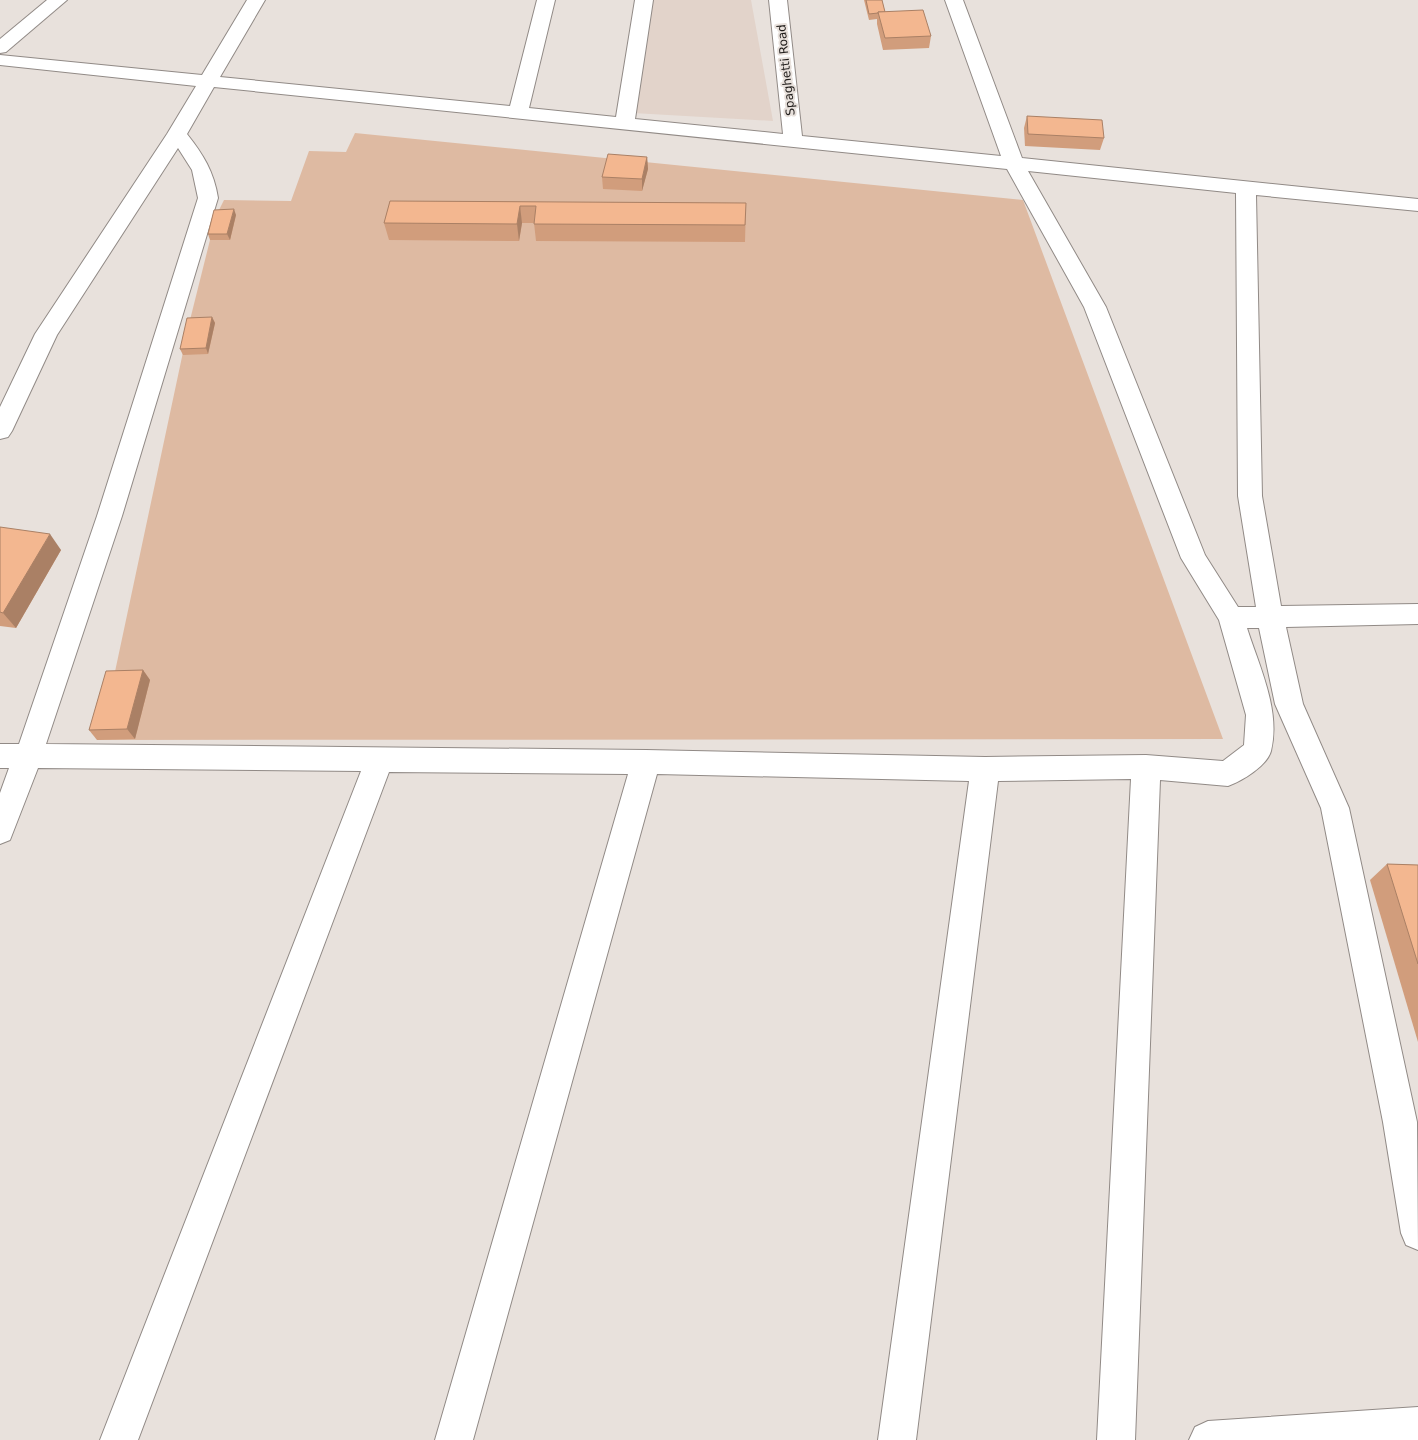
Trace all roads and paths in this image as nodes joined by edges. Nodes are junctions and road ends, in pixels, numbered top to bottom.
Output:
1 (58, 0) edge
2 (256, 0) edge
3 (546, 0) edge
4 (644, 0) edge
5 (778, 0) edge
6 (954, 0) edge
7 (0, 48) edge
8 (0, 60) edge
9 (209, 81) junction
10 (518, 113) junction
11 (625, 124) junction
12 (177, 134) junction
13 (793, 141) junction
14 (1014, 164) junction
15 (1246, 188) junction
16 (1418, 205) edge
17 (0, 431) edge
18 (1418, 614) edge
19 (1270, 616) junction
20 (1231, 618) junction
21 (0, 756) edge
22 (29, 756) junction
23 (380, 759) junction
24 (646, 762) junction
25 (1146, 767) junction
26 (985, 769) junction
27 (0, 831) edge
28 (1418, 1233) edge
29 (1418, 1426) edge
30 (118, 1440) edge
31 (454, 1440) edge
32 (897, 1440) edge
33 (1116, 1440) edge
34 (1208, 1440) edge

1 - 7 street
2 - 9 street
3 - 10 street
4 - 11 street
5 - 13 street, Spaghetti Road
6 - 14 street
8 - 9 street
9 - 10 street
9 - 12 street
10 - 11 street
11 - 13 street
12 - 17 street
12 - 22 street
13 - 14 street
14 - 15 street
14 - 20 street
15 - 16 street
15 - 19 street
18 - 19 street
19 - 20 street
19 - 28 street
20 - 25 street
21 - 22 street
22 - 23 street
22 - 27 street
23 - 24 street
23 - 30 street
24 - 26 street
24 - 31 street
25 - 26 street
25 - 33 street
26 - 32 street
29 - 34 street

